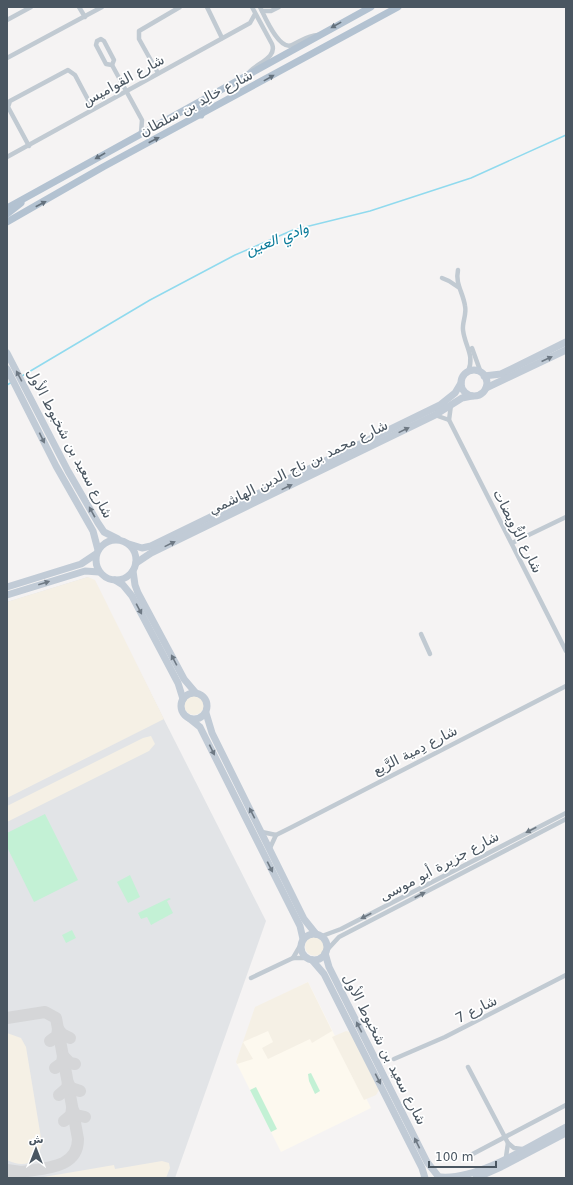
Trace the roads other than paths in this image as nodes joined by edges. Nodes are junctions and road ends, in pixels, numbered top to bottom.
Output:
1 (31, 7) edge
2 (79, 7) edge
3 (102, 7) edge
4 (180, 7) edge
5 (207, 7) edge
6 (252, 7) edge
7 (279, 7) edge
8 (398, 7) edge
9 (369, 8) edge
10 (261, 9) edge
11 (273, 10) junction
12 (255, 14) junction
13 (85, 17) junction
14 (7, 20) edge
15 (268, 20) junction
16 (250, 23) junction
17 (260, 23) junction
18 (320, 34) junction
19 (222, 38) junction
20 (337, 40) junction
21 (7, 58) edge
22 (112, 65) junction
23 (158, 73) junction
24 (246, 76) junction
25 (236, 81) junction
26 (126, 91) junction
27 (93, 109) junction
28 (201, 115) junction
29 (142, 120) junction
30 (154, 126) junction
31 (141, 133) junction
32 (29, 146) junction
33 (7, 157) edge
34 (23, 200) junction
35 (7, 203) edge
36 (7, 208) edge
37 (7, 214) edge
38 (7, 222) edge
39 (458, 270) dead end
40 (442, 278) dead end
41 (458, 287) junction
42 (566, 342) edge
43 (468, 344) junction
44 (566, 350) edge
45 (7, 353) edge
46 (7, 369) edge
47 (468, 372) junction
48 (482, 374) junction
49 (462, 383) junction
50 (486, 388) junction
51 (472, 396) junction
52 (28, 401) junction
53 (451, 406) junction
54 (435, 415) junction
55 (449, 420) junction
56 (566, 517) edge
57 (118, 539) junction
58 (512, 543) junction
59 (129, 544) junction
60 (97, 552) junction
61 (136, 564) junction
62 (133, 571) junction
63 (99, 572) junction
64 (114, 580) junction
65 (7, 587) edge
66 (7, 595) edge
67 (421, 634) dead end
68 (566, 651) edge
69 (430, 654) dead end
70 (566, 686) edge
71 (195, 692) junction
72 (183, 698) junction
73 (206, 713) junction
74 (190, 719) junction
75 (566, 812) edge
76 (566, 819) edge
77 (262, 832) junction
78 (276, 835) junction
79 (270, 848) junction
80 (319, 935) junction
81 (303, 939) junction
82 (300, 946) junction
83 (326, 952) junction
84 (293, 958) junction
85 (309, 959) junction
86 (566, 975) edge
87 (251, 978) dead end
88 (394, 1059) dead end
89 (468, 1067) dead end
90 (566, 1105) edge
91 (566, 1127) edge
92 (566, 1133) edge
93 (505, 1137) junction
94 (508, 1143) junction
95 (522, 1150) junction
96 (467, 1157) dead end
97 (506, 1157) junction
98 (441, 1177) edge
99 (426, 1178) edge
100 (429, 1178) edge
101 (476, 1178) edge

1 - 14 street
2 - 13 street
3 - 13 street
4 - 23 street
5 - 19 street
6 - 12 street
7 - 11 street
8 - 20 main road, شارع خالِد بن سلطان
9 -> 18 main road, شارع خالِد بن سلطان
9 - 20 main road
10 - 11 street
10 - 15 street
11 - 15 street
12 - 16 street
12 - 17 street
13 - 21 street
15 - 18 street
16 - 17 street, شارع القواميس
16 - 19 street, شارع القواميس
17 - 24 street
18 - 24 main road, شارع خالِد بن سلطان
19 - 23 street, شارع القواميس
28 -> 20 main road, شارع خالِد بن سلطان
22 - 22 street
22 - 26 street
23 - 26 street, شارع القواميس
24 - 25 main road, شارع خالِد بن سلطان
25 - 28 main road
25 - 30 main road, شارع خالِد بن سلطان
26 - 27 street, شارع القواميس
26 - 29 street
27 - 32 street, شارع القواميس
27 - 32 street
38 -> 28 main road, شارع خالِد بن سلطان
29 - 30 street
29 - 31 street
30 - 31 main road, شارع خالِد بن سلطان
31 -> 34 main road, شارع خالِد بن سلطان
32 - 33 street, شارع القواميس
34 - 35 main road
34 - 36 main road, شارع خالِد بن سلطان
34 - 37 main road
39 - 41 street
40 - 41 street
41 - 43 street
42 - 48 street
43 - 47 street
43 - 48 street
50 -> 44 street
52 -> 45 street, شارع سعيد بن شخبوط الأول
46 - 52 street, شارع سعيد بن شخبوط الأول
47 - 48 street
47 - 49 street
48 - 50 street
49 - 51 street
49 - 59 street, شارع محمد بن تاج الدين الهاشمي
50 - 51 street
51 - 53 street, شارع محمد بن تاج الدين الهاشمي
57 -> 52 street, شارع سعيد بن شخبوط الأول
52 -> 60 street, شارع سعيد بن شخبوط الأول
53 - 54 street, شارع محمد بن تاج الدين الهاشمي
53 - 55 street
54 - 55 street
61 -> 54 street, شارع محمد بن تاج الدين الهاشمي
55 - 58 street, شارع الرُّويضات
56 - 58 street
57 - 59 street
57 - 60 street
58 - 68 street, شارع الرُّويضات
59 - 61 street
60 - 63 street
60 - 65 street
61 - 62 street
62 - 64 street
71 -> 62 street
63 - 64 street
66 -> 63 street
64 -> 72 street
67 - 69 street
70 - 78 street, شارع دِمية الرَّبع
71 - 72 street
71 - 73 street
72 - 74 street
73 - 74 street
77 -> 73 street
74 -> 81 street
75 -> 80 street, شارع جزيرة أبو موسى
83 -> 76 street, شارع جزيرة أبو موسى
77 - 78 street
77 - 79 street
78 - 79 street
79 - 80 street
80 - 81 street
80 - 83 street
81 - 82 street
82 - 84 street
82 - 85 street
83 - 85 street
98 -> 83 street, شارع سعيد بن شخبوط الأول
84 - 85 street
84 - 87 street
85 -> 99 street, شارع سعيد بن شخبوط الأول
86 - 88 street, شارع 7
89 - 93 street
90 - 93 street
91 - 95 street
92 - 101 street
93 - 94 street
93 - 96 street
94 - 95 street
94 - 97 street
95 - 97 street
97 - 98 street
98 - 100 street

